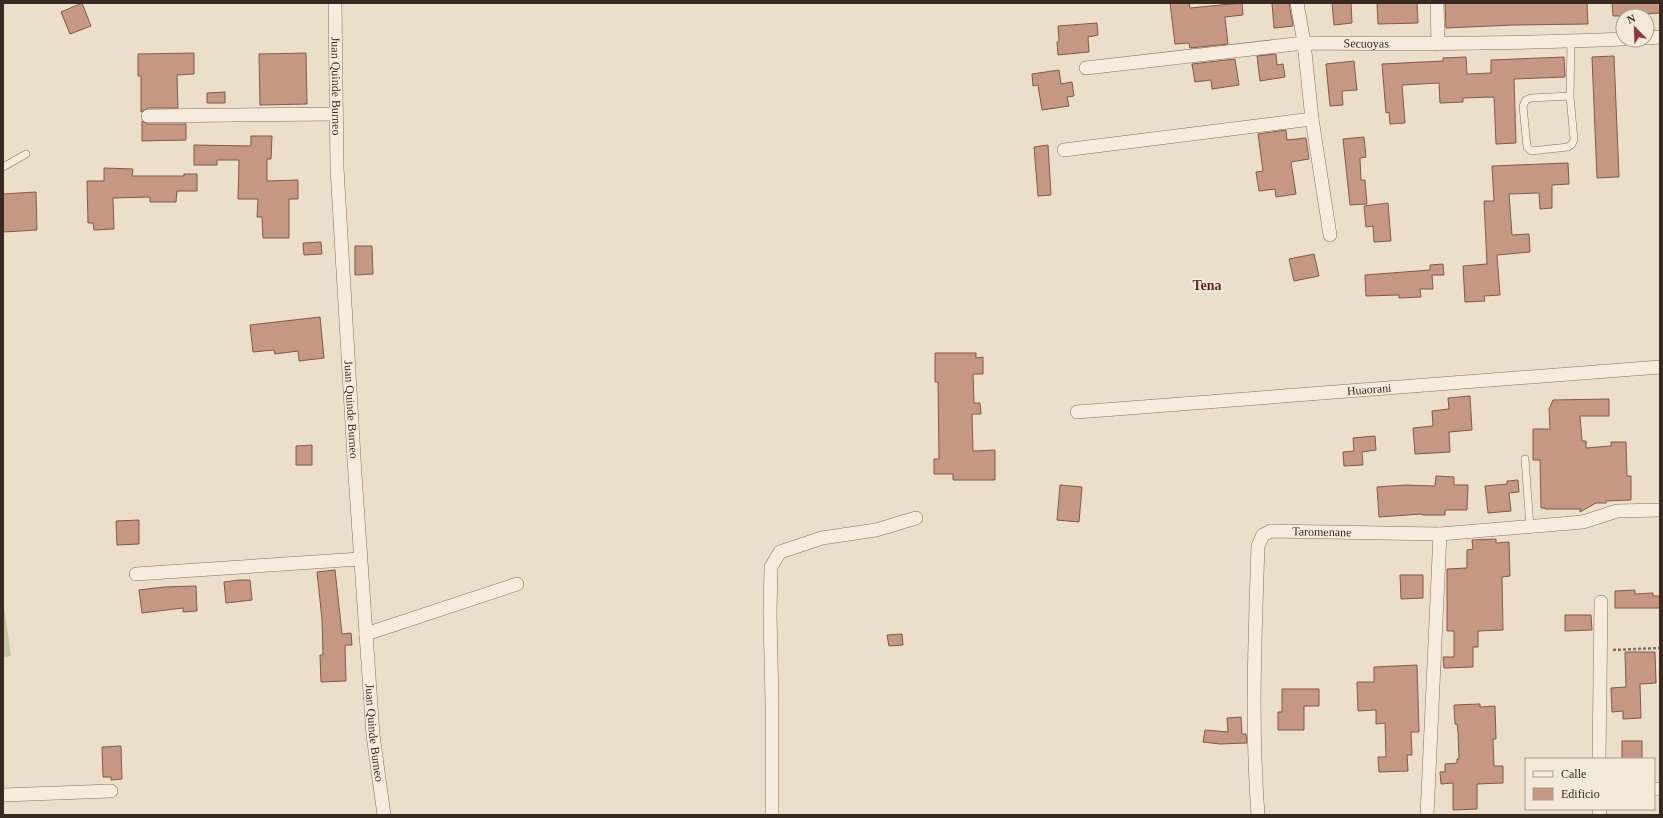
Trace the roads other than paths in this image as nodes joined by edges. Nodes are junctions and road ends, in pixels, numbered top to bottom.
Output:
1 (334, 3) edge
2 (1297, 3) edge
3 (1437, 3) edge
4 (1615, 39) edge
5 (1571, 41) junction
6 (1304, 43) junction
7 (1438, 44) junction
8 (1086, 68) dead end
9 (1570, 96) junction
10 (336, 114) junction
11 (148, 116) dead end
12 (1312, 119) junction
13 (1064, 150) dead end
14 (26, 154) dead end
15 (3, 168) edge
16 (1330, 235) dead end
17 (1660, 367) edge
18 (1077, 412) dead end
19 (1525, 459) dead end
20 (1660, 510) edge
21 (916, 518) dead end
22 (1530, 527) junction
23 (1440, 534) junction
24 (360, 559) junction
25 (136, 574) dead end
26 (517, 584) dead end
27 (1601, 602) dead end
28 (366, 634) junction
29 (1599, 758) edge
30 (111, 791) dead end
31 (3, 795) edge
32 (384, 815) edge
33 (772, 815) edge
34 (1258, 815) edge
35 (1427, 815) edge

1 - 10 street, Juan Quinde Burneo
2 - 6 street
3 - 7 street
4 - 5 street, Secuoyas
5 - 7 street, Secuoyas
5 - 9 lane
6 - 7 street, Secuoyas
6 - 8 street, Secuoyas
6 - 12 street
9 - 9 lane
10 - 11 street
10 - 24 street, Juan Quinde Burneo
12 - 13 street
12 - 16 street
14 - 15 lane
17 - 18 street, Huaorani
19 - 22 lane
20 - 22 street, Taromenane
21 - 33 street
22 - 23 street, Taromenane
23 - 34 street, Taromenane
23 - 35 street
24 - 25 street
24 - 28 street, Juan Quinde Burneo
26 - 28 street
27 - 29 street
28 - 32 street, Juan Quinde Burneo
30 - 31 street

